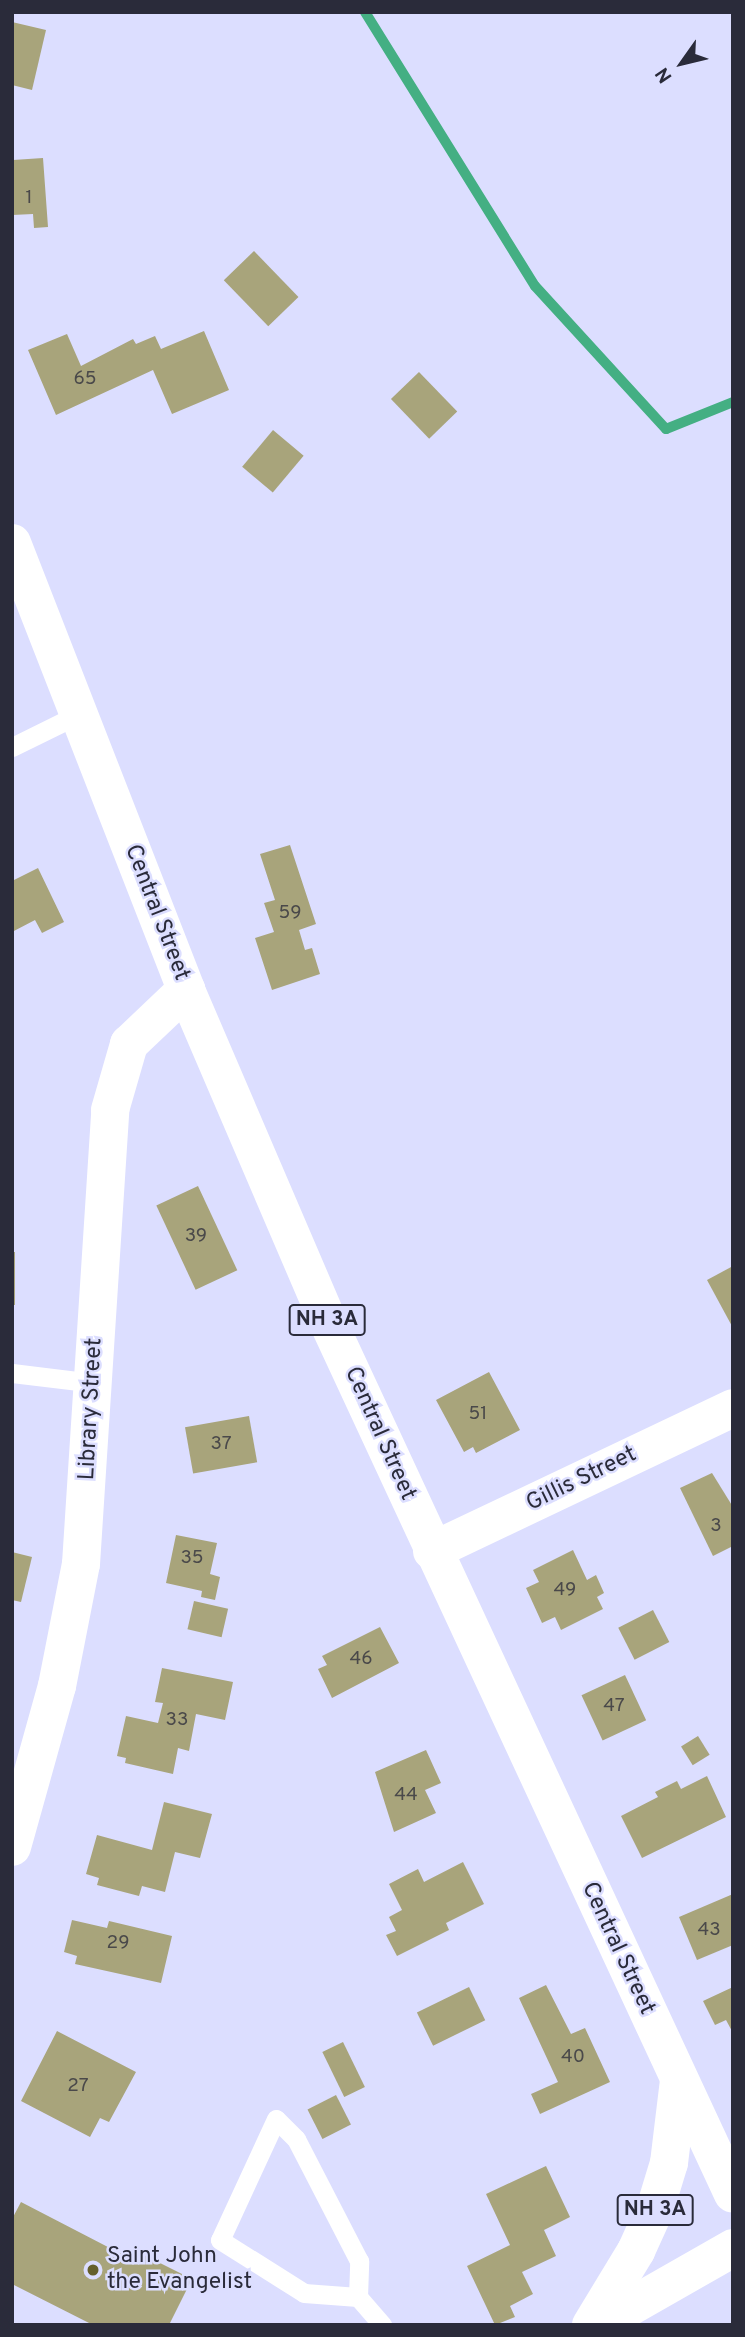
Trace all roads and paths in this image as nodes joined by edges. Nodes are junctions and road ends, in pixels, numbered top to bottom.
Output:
1 (12, 543) edge
2 (79, 714) junction
3 (12, 747) edge
4 (186, 990) junction
5 (12, 1373) edge
6 (95, 1383) junction
7 (733, 1408) edge
8 (432, 1551) junction
9 (12, 1847) edge
10 (679, 2080) junction
11 (733, 2194) edge
12 (733, 2249) edge
13 (358, 2297) junction
14 (382, 2325) edge
15 (591, 2325) edge
16 (598, 2325) edge

1 - 2 main road, Central Street / NH 3A
2 - 3 lane
2 - 4 main road, Central Street / NH 3A
4 - 6 main road, Library Street
4 - 8 main road, Central Street / NH 3A
5 - 6 lane
6 - 9 main road, Library Street
7 - 8 main road, Gillis Street
8 - 10 main road, Central Street / NH 3A
10 - 11 main road, Central Street / NH 3A
10 - 15 main road, NH 3A
12 - 16 main road
13 - 13 lane
13 - 14 lane

